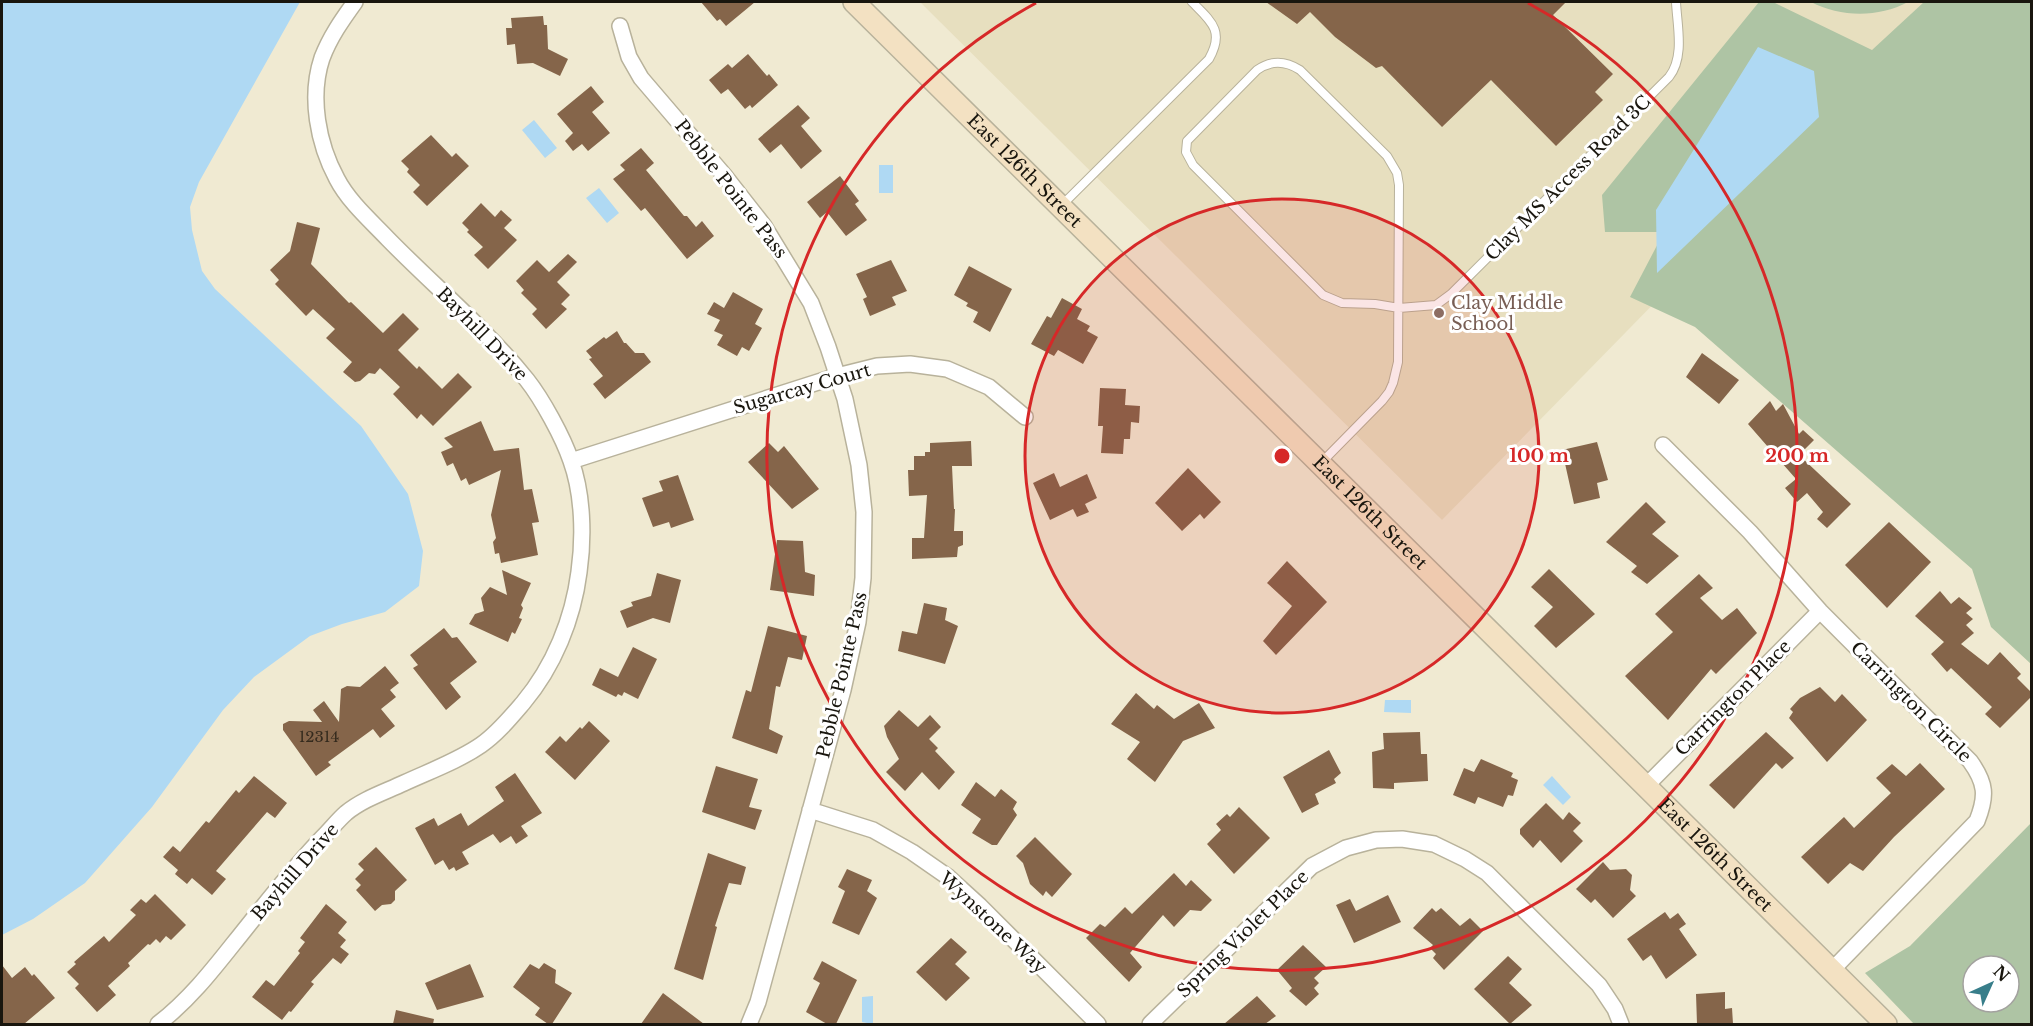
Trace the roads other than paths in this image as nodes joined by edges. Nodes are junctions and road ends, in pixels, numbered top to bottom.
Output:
1 (355, 2) edge
2 (854, 2) edge
3 (1192, 2) edge
4 (1676, 2) edge
5 (620, 26) dead end
6 (1061, 206) junction
7 (1399, 308) junction
8 (837, 376) junction
9 (1025, 417) dead end
10 (1663, 446) dead end
11 (571, 461) junction
12 (1320, 463) junction
13 (1820, 611) junction
14 (1646, 786) junction
15 (810, 810) junction
16 (1832, 970) junction
17 (158, 1024) edge
18 (749, 1024) edge
19 (1098, 1024) edge
20 (1150, 1024) edge
21 (1621, 1024) edge
22 (1886, 1024) edge

1 - 11 street, Bayhill Drive
2 - 6 street, East 126th Street
3 - 6 lane
4 - 7 lane, Clay MS Access Road 3C
5 - 8 street, Pebble Pointe Pass
6 - 12 street, East 126th Street
7 - 7 lane, Clay MS Access Road 3C
7 - 12 lane
8 - 9 street, Sugarcay Court
8 - 11 street, Sugarcay Court
8 - 15 street, Pebble Pointe Pass
10 - 13 street, Carrington Circle
11 - 17 street, Bayhill Drive
12 - 14 street, East 126th Street
13 - 14 street, Carrington Place
13 - 16 street, Carrington Circle
14 - 16 street, East 126th Street
15 - 18 street, Pebble Pointe Pass
15 - 19 street, Wynstone Way
16 - 22 street, East 126th Street
20 - 21 street, Spring Violet Place

